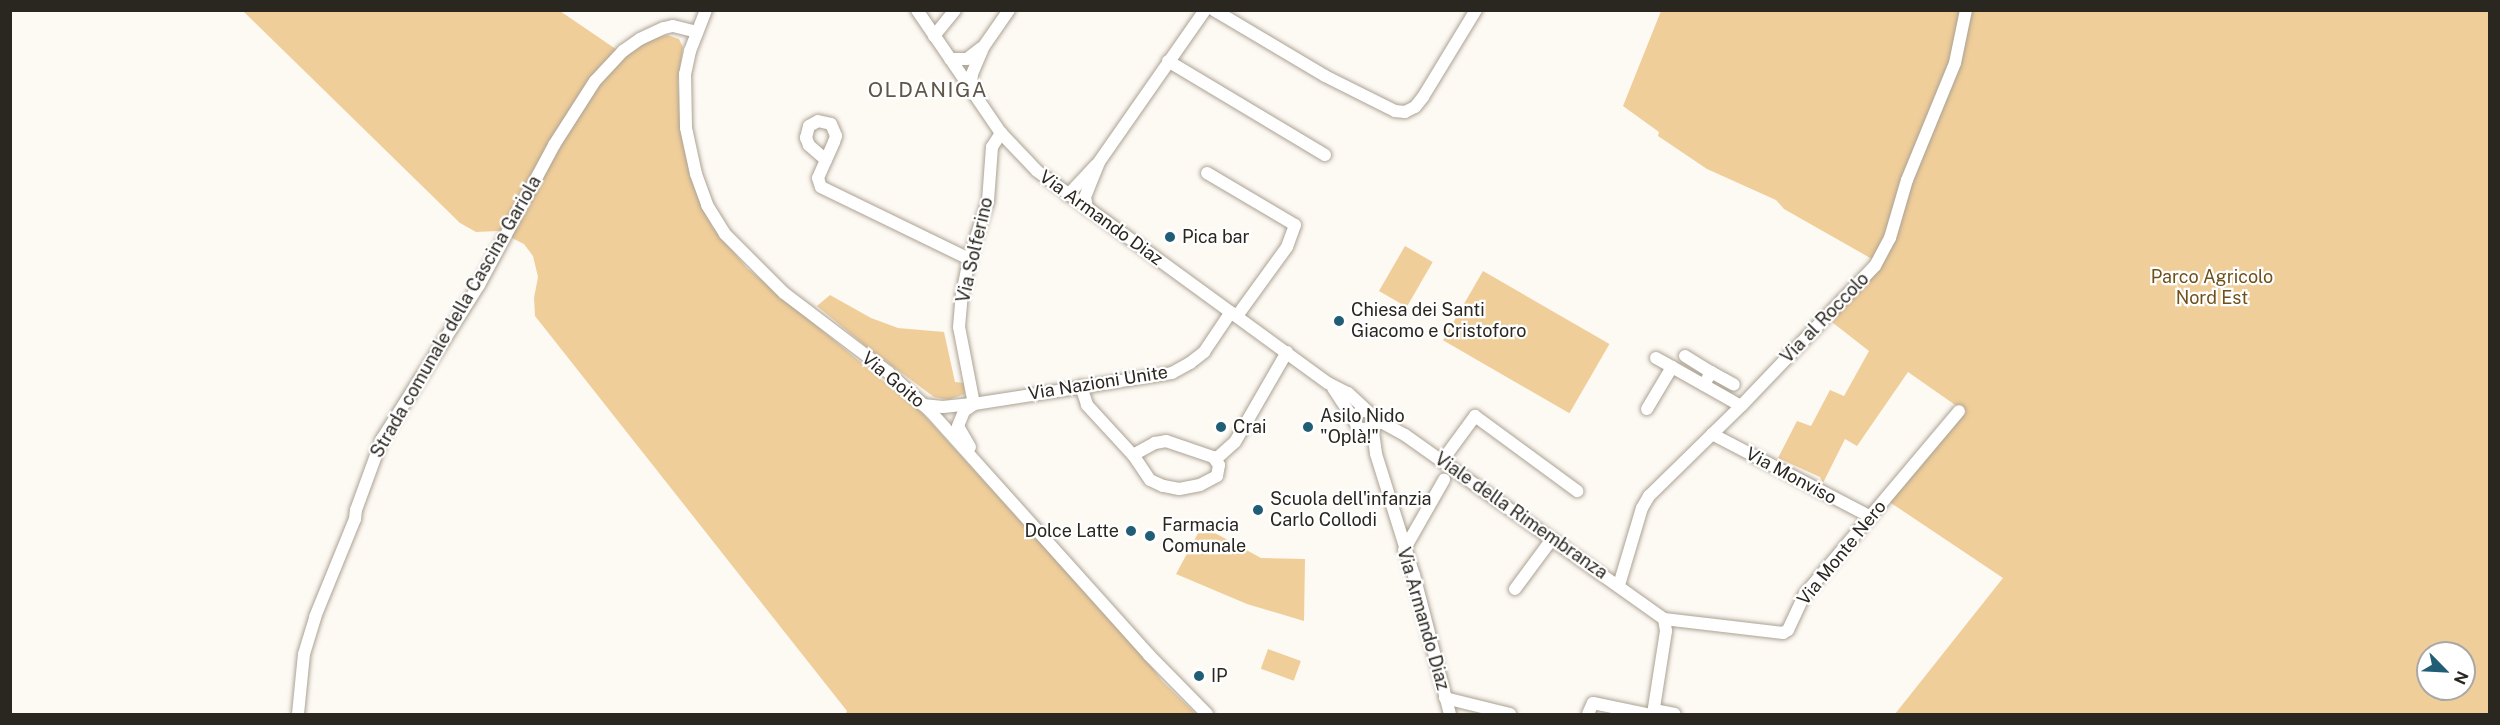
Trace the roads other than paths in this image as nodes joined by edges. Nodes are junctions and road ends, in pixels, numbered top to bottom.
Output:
1 (706, 10) edge
2 (917, 10) edge
3 (956, 10) edge
4 (1009, 10) edge
5 (1204, 10) edge
6 (1214, 10) edge
7 (1476, 10) edge
8 (1966, 10) edge
9 (697, 32) junction
10 (934, 36) junction
11 (984, 46) junction
12 (950, 58) junction
13 (1168, 61) junction
14 (970, 89) junction
15 (1001, 133) junction
16 (1325, 154) dead end
17 (826, 160) dead end
18 (1099, 162) junction
19 (1207, 173) dead end
20 (1068, 195) junction
21 (1087, 208) junction
22 (969, 259) junction
23 (1234, 314) junction
24 (1287, 352) junction
25 (1685, 356) dead end
26 (1656, 358) dead end
27 (1672, 367) junction
28 (1711, 372) junction
29 (1328, 383) junction
30 (1704, 385) junction
31 (1734, 385) dead end
32 (1081, 386) junction
33 (974, 404) junction
34 (923, 405) junction
35 (1741, 406) junction
36 (1647, 409) dead end
37 (1959, 411) dead end
38 (1372, 421) junction
39 (1357, 425) junction
40 (1712, 434) junction
41 (1376, 454) junction
42 (1133, 455) junction
43 (1216, 459) junction
44 (976, 460) junction
45 (1442, 461) junction
46 (1444, 480) dead end
47 (1577, 491) dead end
48 (1870, 517) junction
49 (1552, 539) junction
50 (1404, 550) junction
51 (1618, 585) junction
52 (1515, 589) dead end
53 (1664, 619) junction
54 (1445, 698) junction
55 (1651, 713) edge
56 (298, 714) edge
57 (1207, 714) edge
58 (1450, 714) edge
59 (1510, 714) edge
60 (1588, 714) edge
61 (1676, 714) edge

1 - 9 street, Via Goito
2 - 10 street, Via Armando Diaz
3 - 10 street
4 - 11 street
5 - 13 street
6 - 7 street
8 - 35 street, Via al Roccolo
9 - 34 street, Via Goito
9 - 56 street, Strada comunale della Cascina Gariola
10 - 12 street, Via Armando Diaz
11 - 12 street
11 - 14 street
12 - 14 street, Via Armando Diaz
13 - 16 street
13 - 18 street
14 - 15 street, Via Armando Diaz
15 - 20 street, Via Armando Diaz
15 - 22 street, Via Solferino
17 - 22 street
18 - 20 street
18 - 21 street
19 - 23 street, Via Nazioni Unite
20 - 21 street, Via Armando Diaz
21 - 23 street, Via Armando Diaz
22 - 33 street, Via Solferino
23 - 24 street, Via Armando Diaz
23 - 32 street, Via Nazioni Unite
24 - 29 street, Via Armando Diaz
24 - 43 street
25 - 28 street
26 - 27 street
27 - 30 street
27 - 36 street
28 - 30 street
28 - 31 street
29 - 38 street, Via Armando Diaz
29 - 39 street, Via Armando Diaz
30 - 35 street
32 - 33 street, Via Nazioni Unite
32 - 42 street
33 - 34 street, Via Nazioni Unite
33 - 44 street
34 - 44 street, Via Goito
35 - 40 street, Via al Roccolo
37 - 48 street, Via Monte Nero
38 - 39 street
38 - 41 street, Via Armando Diaz
38 - 45 street, Viale della Rimembranza
39 - 41 street, Via Armando Diaz
40 - 48 street, Via Monviso
40 - 51 street, Via al Roccolo
41 - 50 street, Via Armando Diaz
42 - 43 street
42 - 43 street
44 - 57 street, Via Goito
45 - 47 street
45 - 49 street, Viale della Rimembranza
46 - 50 street
48 - 53 street, Via Monte Nero
49 - 51 street, Viale della Rimembranza
49 - 52 street
50 - 54 street, Via Armando Diaz
51 - 53 street, Viale della Rimembranza
53 - 55 street
54 - 58 street, Via Armando Diaz
54 - 59 street
55 - 60 street
55 - 61 street

